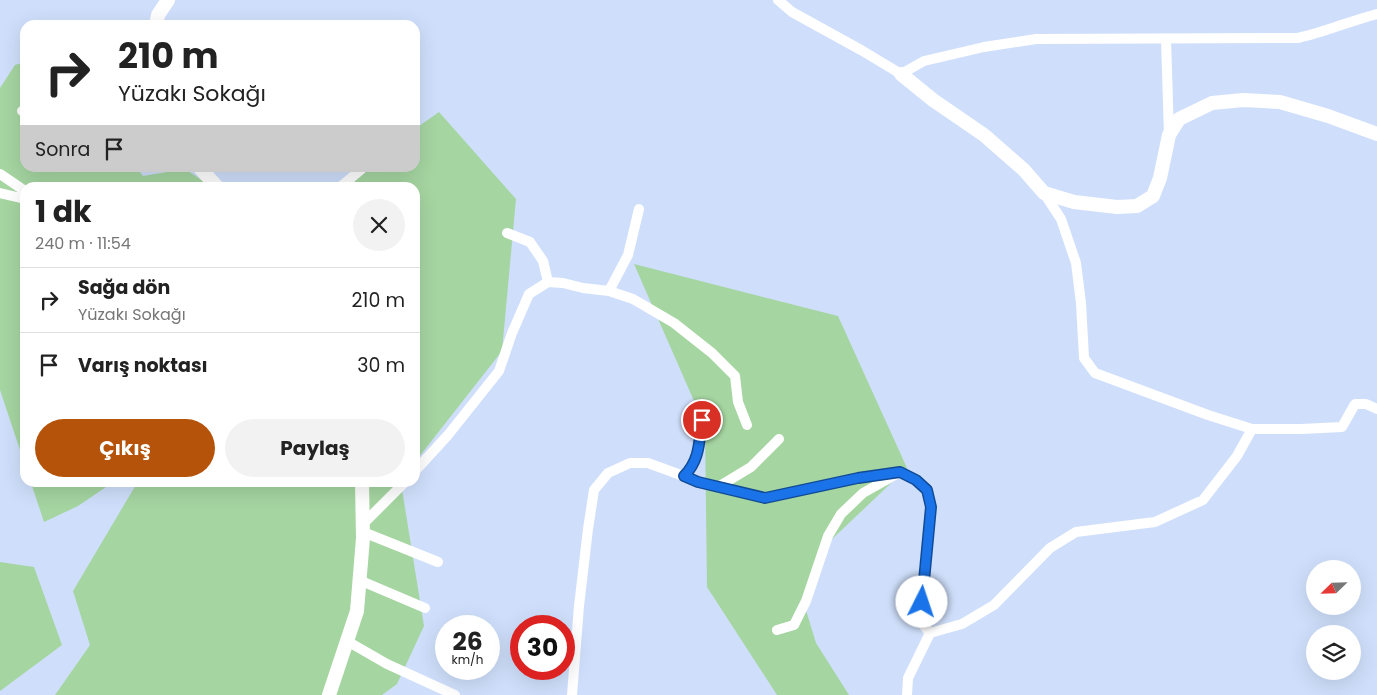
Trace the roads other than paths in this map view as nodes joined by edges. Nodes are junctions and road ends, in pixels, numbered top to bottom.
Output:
1 (168, 0) edge
2 (778, 0) edge
3 (796, 0) edge
4 (792, 12) junction
5 (1377, 14) edge
6 (157, 20) edge
7 (1166, 39) junction
8 (901, 74) junction
9 (1377, 134) edge
10 (1169, 135) junction
11 (204, 172) edge
12 (358, 172) edge
13 (0, 174) edge
14 (213, 182) edge
15 (346, 182) edge
16 (20, 188) edge
17 (0, 193) edge
18 (1044, 193) junction
19 (20, 198) edge
20 (639, 209) dead end
21 (508, 233) dead end
22 (548, 282) junction
23 (609, 290) junction
24 (1377, 409) edge
25 (702, 420) dead end
26 (747, 425) dead end
27 (1252, 429) junction
28 (779, 439) dead end
29 (420, 466) edge
30 (900, 472) junction
31 (684, 476) junction
32 (362, 487) edge
33 (400, 487) edge
34 (718, 487) junction
35 (363, 528) junction
36 (438, 562) dead end
37 (360, 580) junction
38 (425, 608) dead end
39 (778, 630) dead end
40 (930, 634) junction
41 (347, 641) junction
42 (329, 695) edge
43 (455, 695) edge
44 (572, 695) edge
45 (907, 695) edge

1 - 6 street
2 - 4 street
3 - 4 street
4 - 8 street
5 - 7 street
7 - 8 street
7 - 10 street
8 - 18 street
9 - 10 street
10 - 18 street
11 - 14 street
12 - 15 street
13 - 16 street
17 - 19 street
18 - 27 street
20 - 23 street
21 - 22 street
22 - 23 street
22 - 29 street
23 - 26 street
24 - 27 street
25 - 31 street
27 - 40 street
28 - 34 street
30 - 34 street
30 - 39 street
30 - 40 street
31 - 34 street
31 - 44 street
32 - 35 street
33 - 35 street
35 - 36 street
35 - 37 street
37 - 38 street
37 - 41 street
40 - 45 street
41 - 42 street
41 - 43 street

